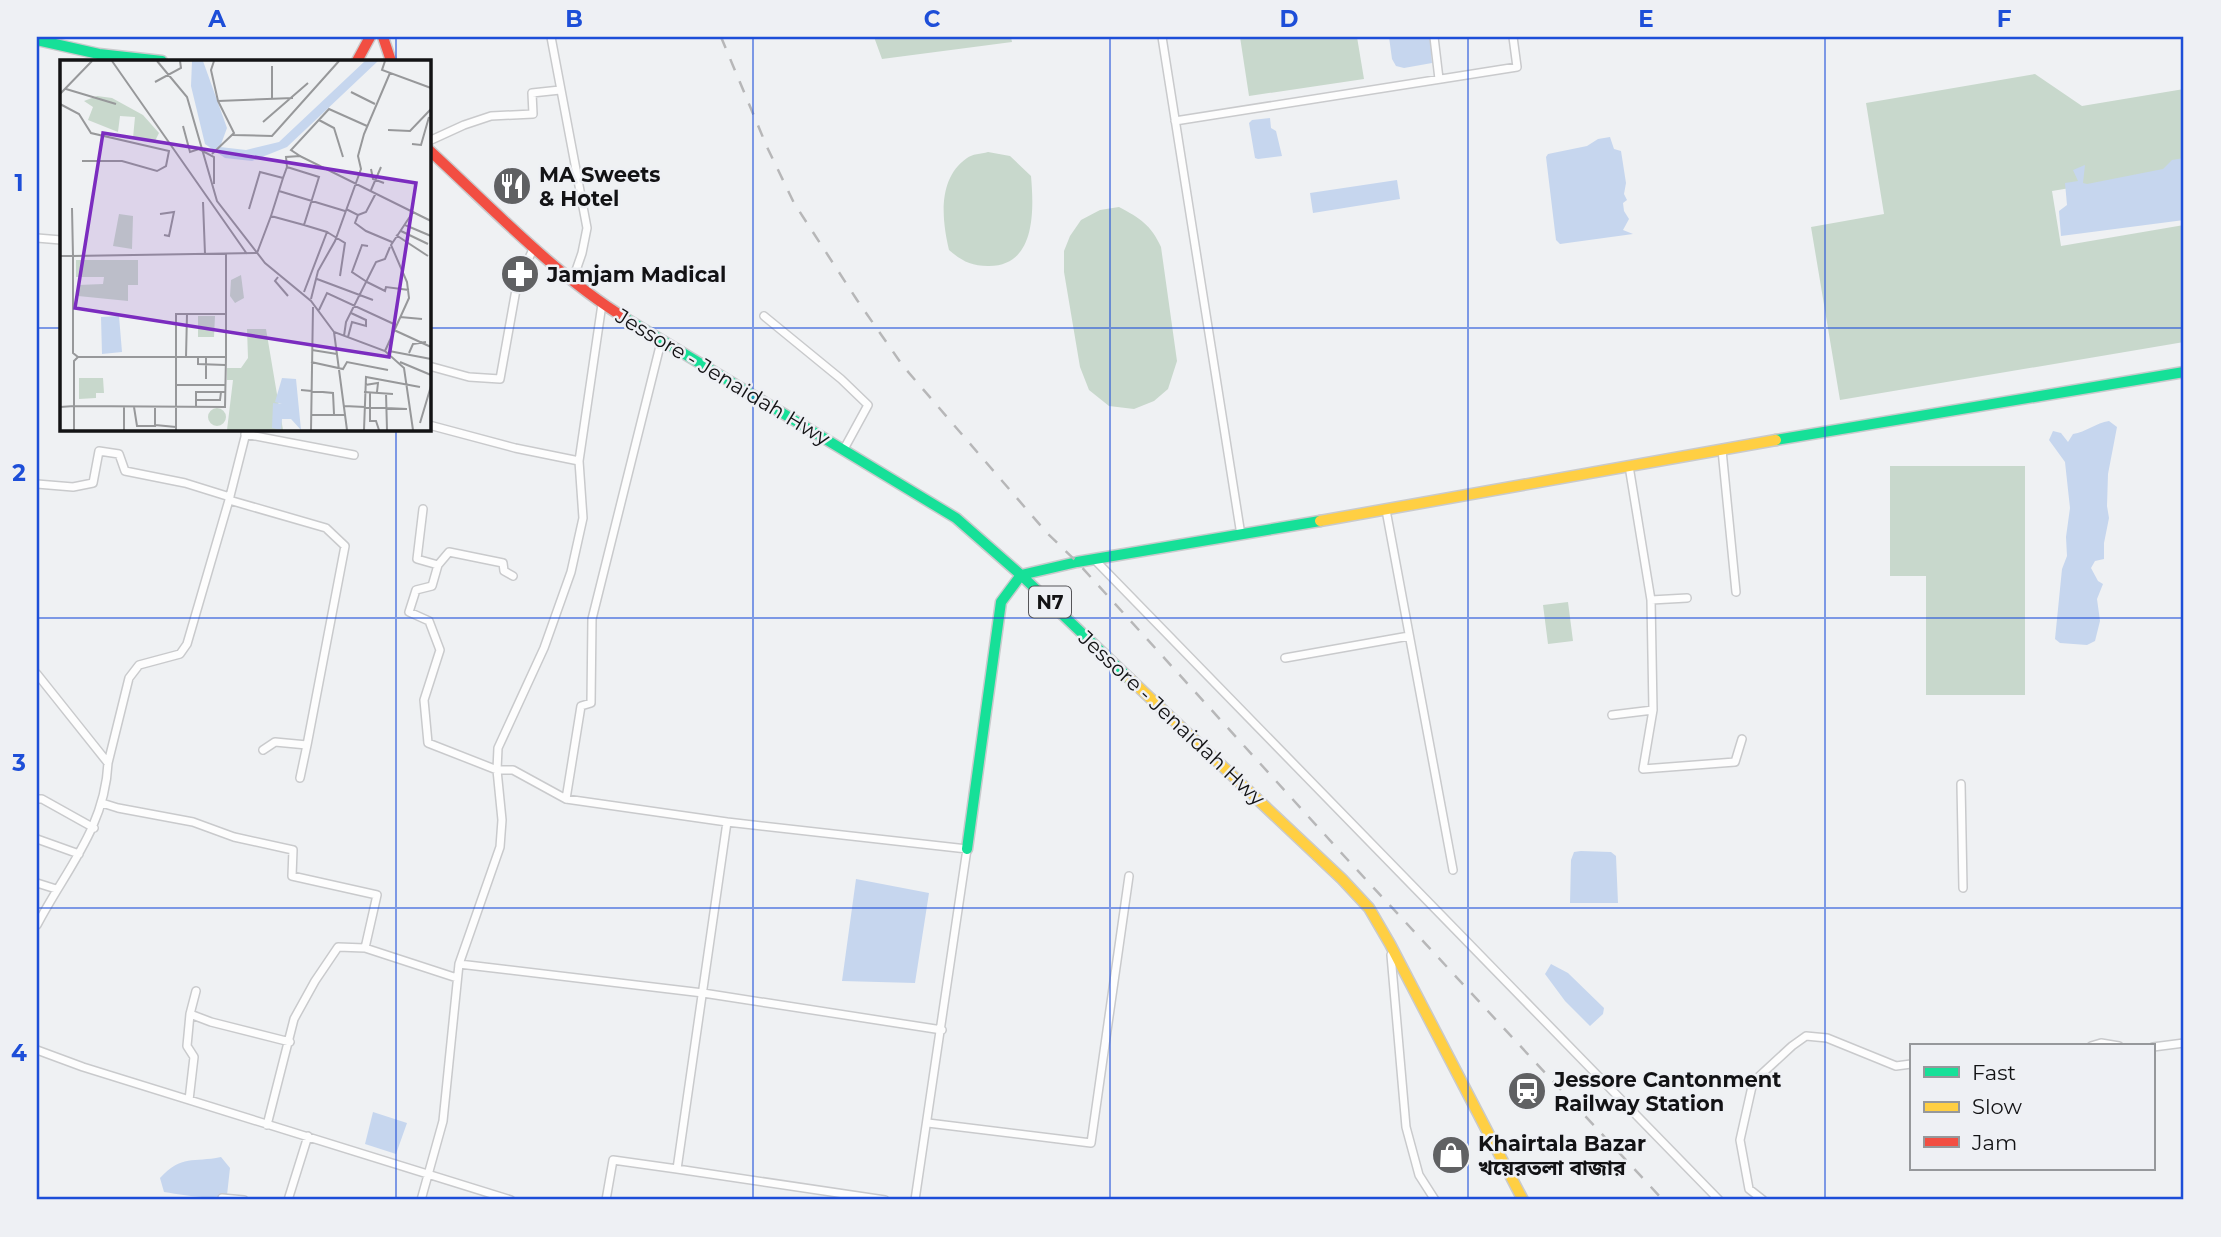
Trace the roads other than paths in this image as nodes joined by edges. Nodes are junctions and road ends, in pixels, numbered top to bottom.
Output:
1 (370, 37) edge
2 (383, 37) edge
3 (551, 37) edge
4 (1162, 37) edge
5 (1434, 37) edge
6 (1513, 37) edge
7 (37, 40) edge
8 (153, 60) edge
9 (358, 60) edge
10 (391, 60) edge
11 (1439, 79) junction
12 (560, 90) junction
13 (1175, 121) junction
14 (430, 141) edge
15 (430, 151) edge
16 (37, 238) edge
17 (60, 240) edge
18 (534, 247) junction
19 (573, 279) junction
20 (602, 304) junction
21 (764, 316) dead end
22 (661, 342) junction
23 (430, 366) edge
24 (2184, 372) edge
25 (430, 425) edge
26 (246, 431) edge
27 (844, 449) junction
28 (1721, 450) junction
29 (354, 455) dead end
30 (579, 461) junction
31 (1629, 466) junction
32 (37, 484) edge
33 (229, 498) junction
34 (424, 509) dead end
35 (1385, 510) junction
36 (1241, 536) junction
37 (1094, 559) junction
38 (438, 565) junction
39 (1021, 575) junction
40 (513, 576) dead end
41 (1736, 592) dead end
42 (1687, 598) dead end
43 (1651, 600) junction
44 (1409, 636) junction
45 (1285, 658) dead end
46 (37, 674) edge
47 (1653, 710) junction
48 (1612, 715) dead end
49 (1742, 739) dead end
50 (307, 744) junction
51 (263, 750) dead end
52 (108, 764) junction
53 (497, 770) junction
54 (300, 778) dead end
55 (1961, 784) dead end
56 (37, 799) edge
57 (566, 799) junction
58 (102, 803) junction
59 (727, 822) junction
60 (94, 828) junction
61 (37, 839) edge
62 (967, 849) junction
63 (79, 854) junction
64 (1453, 870) dead end
65 (1129, 876) dead end
66 (37, 883) edge
67 (1963, 888) dead end
68 (56, 889) junction
69 (37, 926) edge
70 (1390, 944) junction
71 (365, 948) junction
72 (459, 964) junction
73 (457, 978) junction
74 (196, 991) dead end
75 (703, 992) junction
76 (190, 1014) junction
77 (942, 1030) junction
78 (290, 1042) junction
79 (2184, 1043) edge
80 (2154, 1047) edge
81 (37, 1050) edge
82 (1910, 1064) edge
83 (190, 1100) junction
84 (928, 1123) junction
85 (267, 1125) junction
86 (308, 1136) junction
87 (677, 1169) junction
88 (429, 1176) junction
89 (222, 1198) dead end
90 (244, 1200) edge
91 (288, 1200) edge
92 (421, 1200) edge
93 (511, 1200) edge
94 (606, 1200) edge
95 (885, 1200) edge
96 (915, 1200) edge
97 (1436, 1200) edge
98 (1523, 1200) edge
99 (1719, 1200) edge
100 (1763, 1200) edge

1 - 9 main road
2 - 10 main road
3 - 12 street
4 - 13 street
5 - 11 street
6 - 11 street
7 - 8 main road
11 - 13 street
12 - 14 street
12 - 19 street
13 - 36 street
15 - 18 main road, Jessore - Jenaidah Hwy / N7
16 - 17 street
18 - 19 main road, Jessore - Jenaidah Hwy / N7
18 - 23 street
19 - 20 main road, Jessore - Jenaidah Hwy / N7
20 - 22 main road, Jessore - Jenaidah Hwy / N7
20 - 30 street
21 - 27 street
22 - 27 main road, Jessore - Jenaidah Hwy / N7
22 - 57 street
24 - 28 main road
25 - 30 street
26 - 29 street
26 - 33 street
27 - 39 main road, Jessore - Jenaidah Hwy / N7
28 - 31 main road
28 - 41 street
30 - 53 street
31 - 35 main road
31 - 43 street
32 - 33 street
33 - 50 street
33 - 52 street
34 - 38 street
35 - 36 main road
35 - 44 street
36 - 37 main road
37 - 39 main road
37 - 99 street
38 - 40 street
38 - 53 street
39 - 62 main road
39 - 70 main road, Jessore - Jenaidah Hwy / N7
42 - 43 street
43 - 47 street
44 - 45 street
44 - 64 street
46 - 52 street
47 - 48 street
47 - 49 street
50 - 51 street
50 - 54 street
52 - 58 street
53 - 57 street
53 - 72 street
55 - 67 street
56 - 60 street
57 - 59 street
58 - 60 street
58 - 71 street
59 - 62 street
59 - 75 street
60 - 63 street
61 - 63 street
62 - 77 street
63 - 68 street
65 - 84 street
66 - 68 street
68 - 69 street
70 - 97 street
70 - 98 main road, Jessore - Jenaidah Hwy / N7
71 - 73 street
71 - 78 street
72 - 73 street
72 - 75 street
73 - 88 street
74 - 76 street
75 - 77 street
75 - 87 street
76 - 78 street
76 - 83 street
77 - 84 street
78 - 85 street
79 - 80 street
81 - 83 street
82 - 100 street
83 - 85 street
84 - 96 street
85 - 86 street
86 - 88 street
86 - 91 street
87 - 94 street
87 - 95 street
88 - 92 street
88 - 93 street
89 - 90 street

